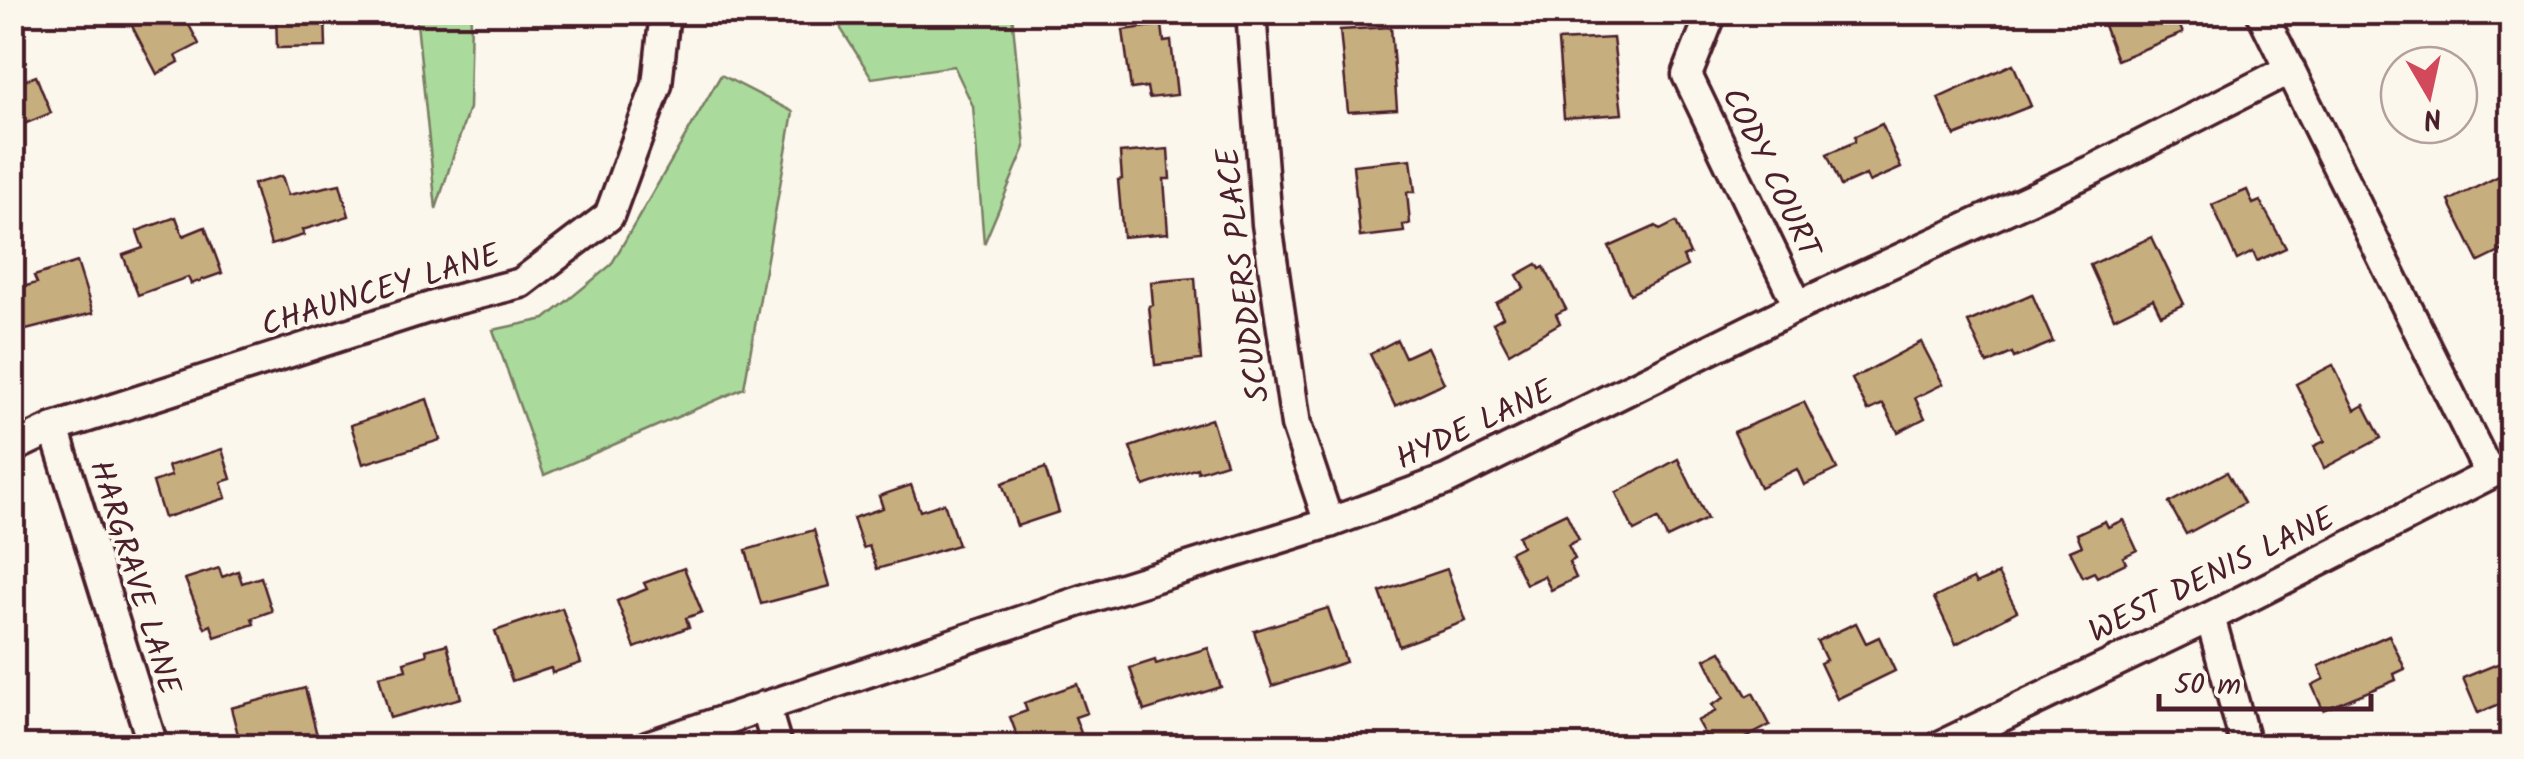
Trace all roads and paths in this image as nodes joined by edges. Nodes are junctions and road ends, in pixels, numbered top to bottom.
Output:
1 (664, 12) edge
2 (1251, 12) edge
3 (1712, 12) edge
4 (2262, 12) edge
5 (2290, 69) junction
6 (1798, 306) junction
7 (54, 428) junction
8 (12, 448) edge
9 (2500, 468) edge
10 (1329, 523) junction
11 (2210, 617) junction
12 (765, 706) junction
13 (152, 746) edge
14 (648, 746) edge
15 (776, 746) edge
16 (1940, 746) edge
17 (2246, 746) edge

1 - 7 street, CHAUNCEY LANE
2 - 10 street, SCUDDERS PLACE
3 - 6 street, CODY COURT
4 - 5 street
5 - 6 street, HYDE LANE
5 - 9 street
6 - 10 street, HYDE LANE
7 - 8 street, CHAUNCEY LANE
7 - 13 street, HARGRAVE LANE
9 - 11 street, WEST DENIS LANE
10 - 12 street, HYDE LANE
11 - 16 street, WEST DENIS LANE
11 - 17 street
12 - 14 street, HYDE LANE
12 - 15 street

